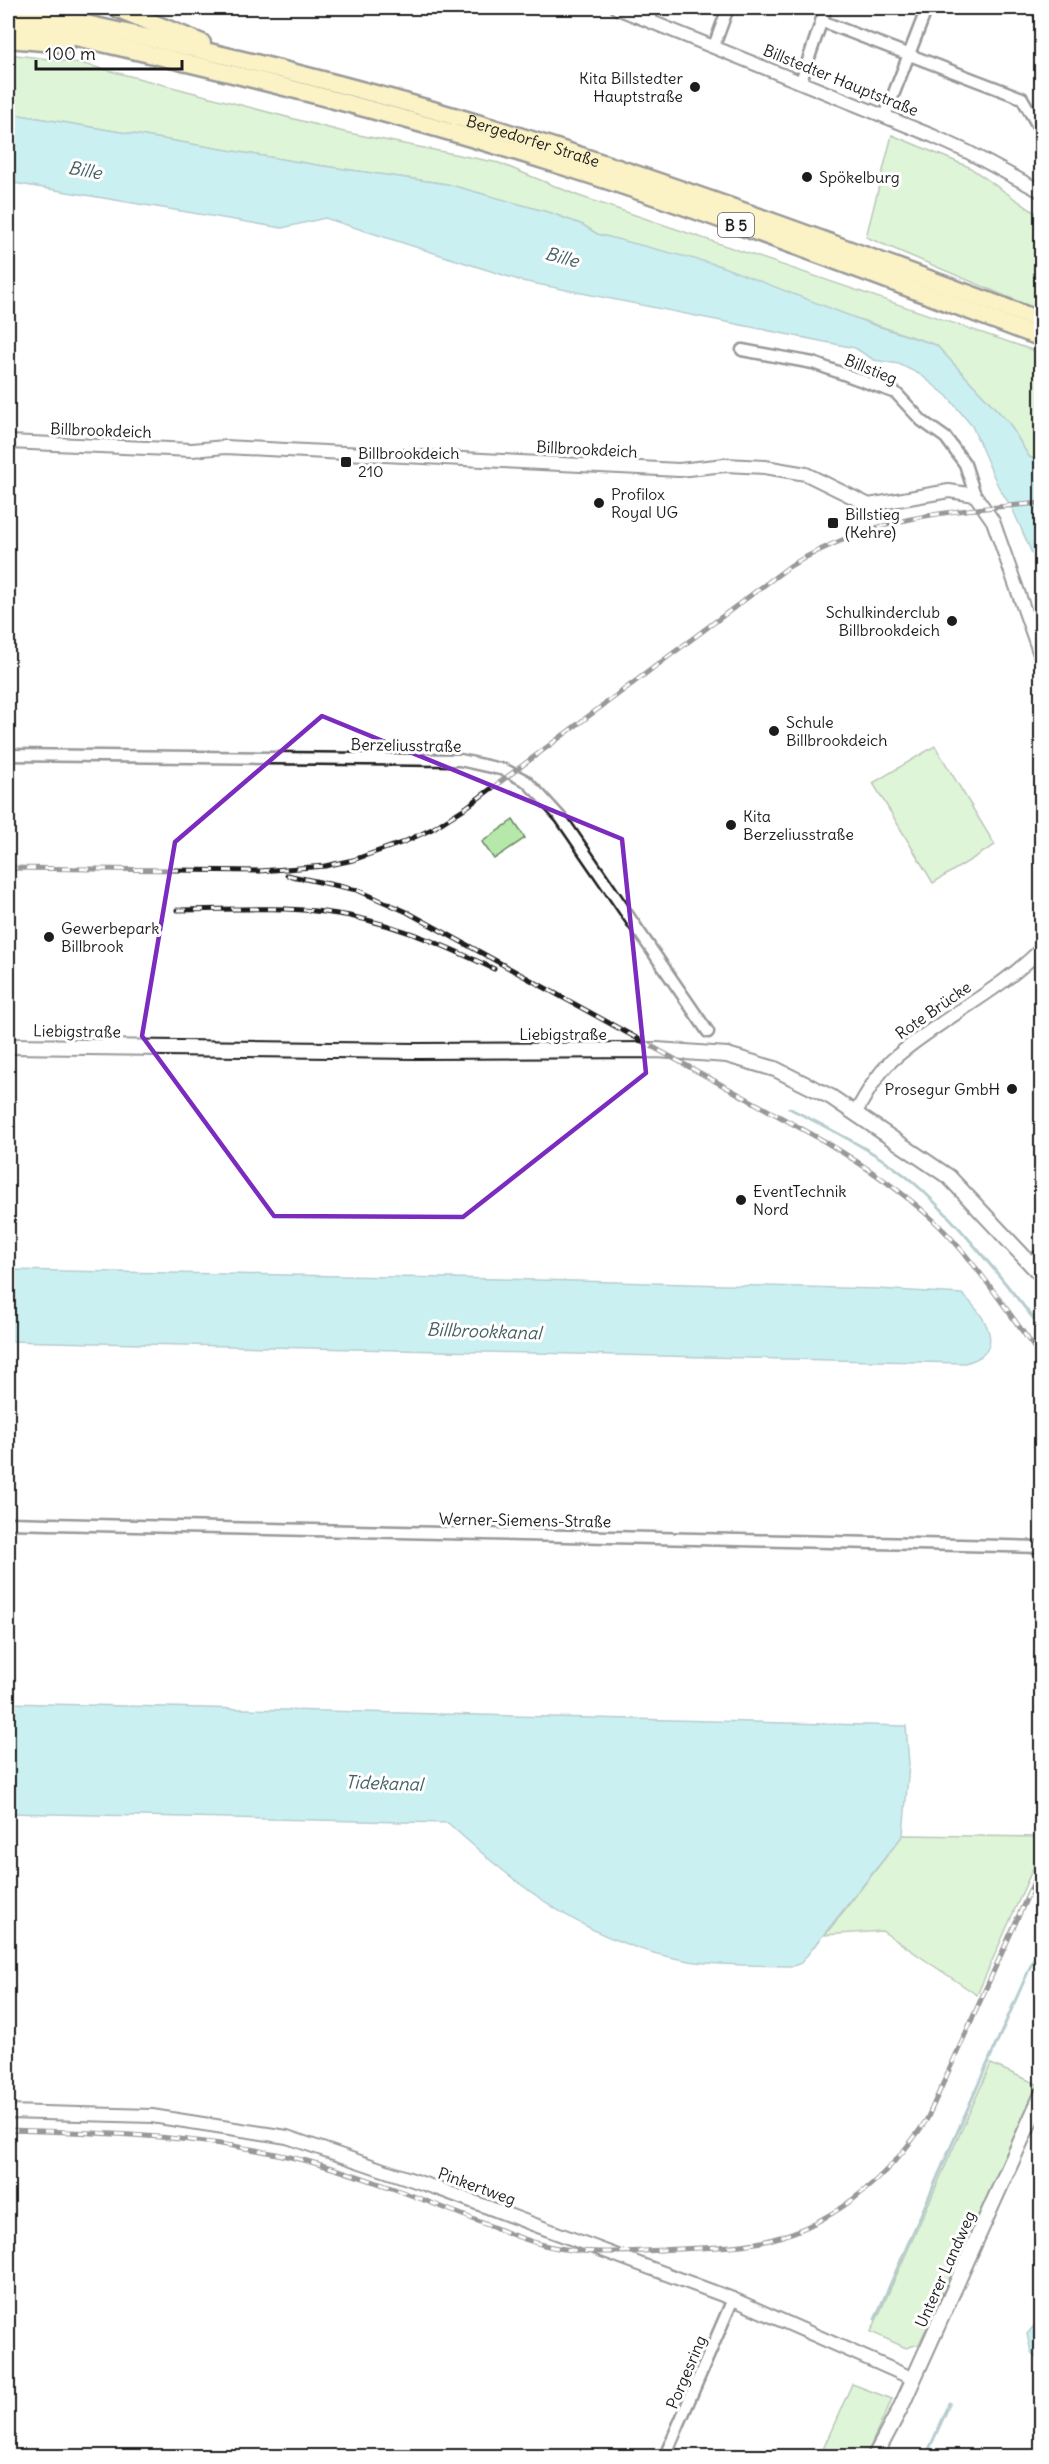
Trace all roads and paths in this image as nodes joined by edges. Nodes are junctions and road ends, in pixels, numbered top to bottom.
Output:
1 (12, 8) edge
2 (116, 8) edge
3 (620, 8) edge
4 (652, 8) edge
5 (728, 8) edge
6 (825, 8) edge
7 (927, 8) edge
8 (1037, 8) edge
9 (1041, 20) edge
10 (649, 21) junction
11 (821, 21) junction
12 (8, 22) edge
13 (8, 39) edge
14 (714, 46) junction
15 (147, 53) junction
16 (910, 53) junction
17 (245, 60) junction
18 (801, 81) junction
19 (885, 116) junction
20 (1041, 133) edge
21 (1041, 189) edge
22 (1041, 321) edge
23 (1041, 338) edge
24 (742, 350) dead end
25 (8, 442) edge
26 (975, 495) junction
27 (1041, 660) edge
28 (8, 755) edge
29 (1041, 948) edge
30 (708, 1032) dead end
31 (8, 1046) edge
32 (856, 1112) junction
33 (1036, 1258) edge
34 (1041, 1276) edge
35 (8, 1523) edge
36 (1041, 1547) edge
37 (1041, 2094) edge
38 (8, 2112) edge
39 (734, 2299) junction
40 (914, 2379) junction
41 (665, 2457) edge
42 (875, 2457) edge

1 - 17 highway, Bergedorfer Straße / B 5
2 - 17 highway
3 - 10 street, Billstedter Hauptstraße
4 - 10 street
5 - 14 street
6 - 11 street
7 - 16 street
8 - 9 street
10 - 14 street, Billstedter Hauptstraße
11 - 16 street
11 - 18 street
12 - 15 highway, B 5
13 - 15 highway
14 - 18 street, Billstedter Hauptstraße
15 - 23 highway, Bergedorfer Straße / B 5
16 - 19 street
16 - 20 street
17 - 22 highway, Bergedorfer Straße / B 5
18 - 19 street, Billstedter Hauptstraße
19 - 21 street, Billstedter Hauptstraße
24 - 26 street, Billstieg
25 - 26 street, Billbrookdeich
26 - 27 street
28 - 30 street, Berzeliusstraße
29 - 32 street, Rote Brücke
31 - 32 main road, Liebigstraße
32 - 33 main road, Liebigstraße
33 - 34 main road, Liebigstraße
35 - 36 street, Werner-Siemens-Straße
37 - 40 main road, Unterer Landweg
38 - 39 street, Pinkertweg
39 - 40 street, Pinkertweg
39 - 41 street, Porgesring
40 - 42 main road, Unterer Landweg

